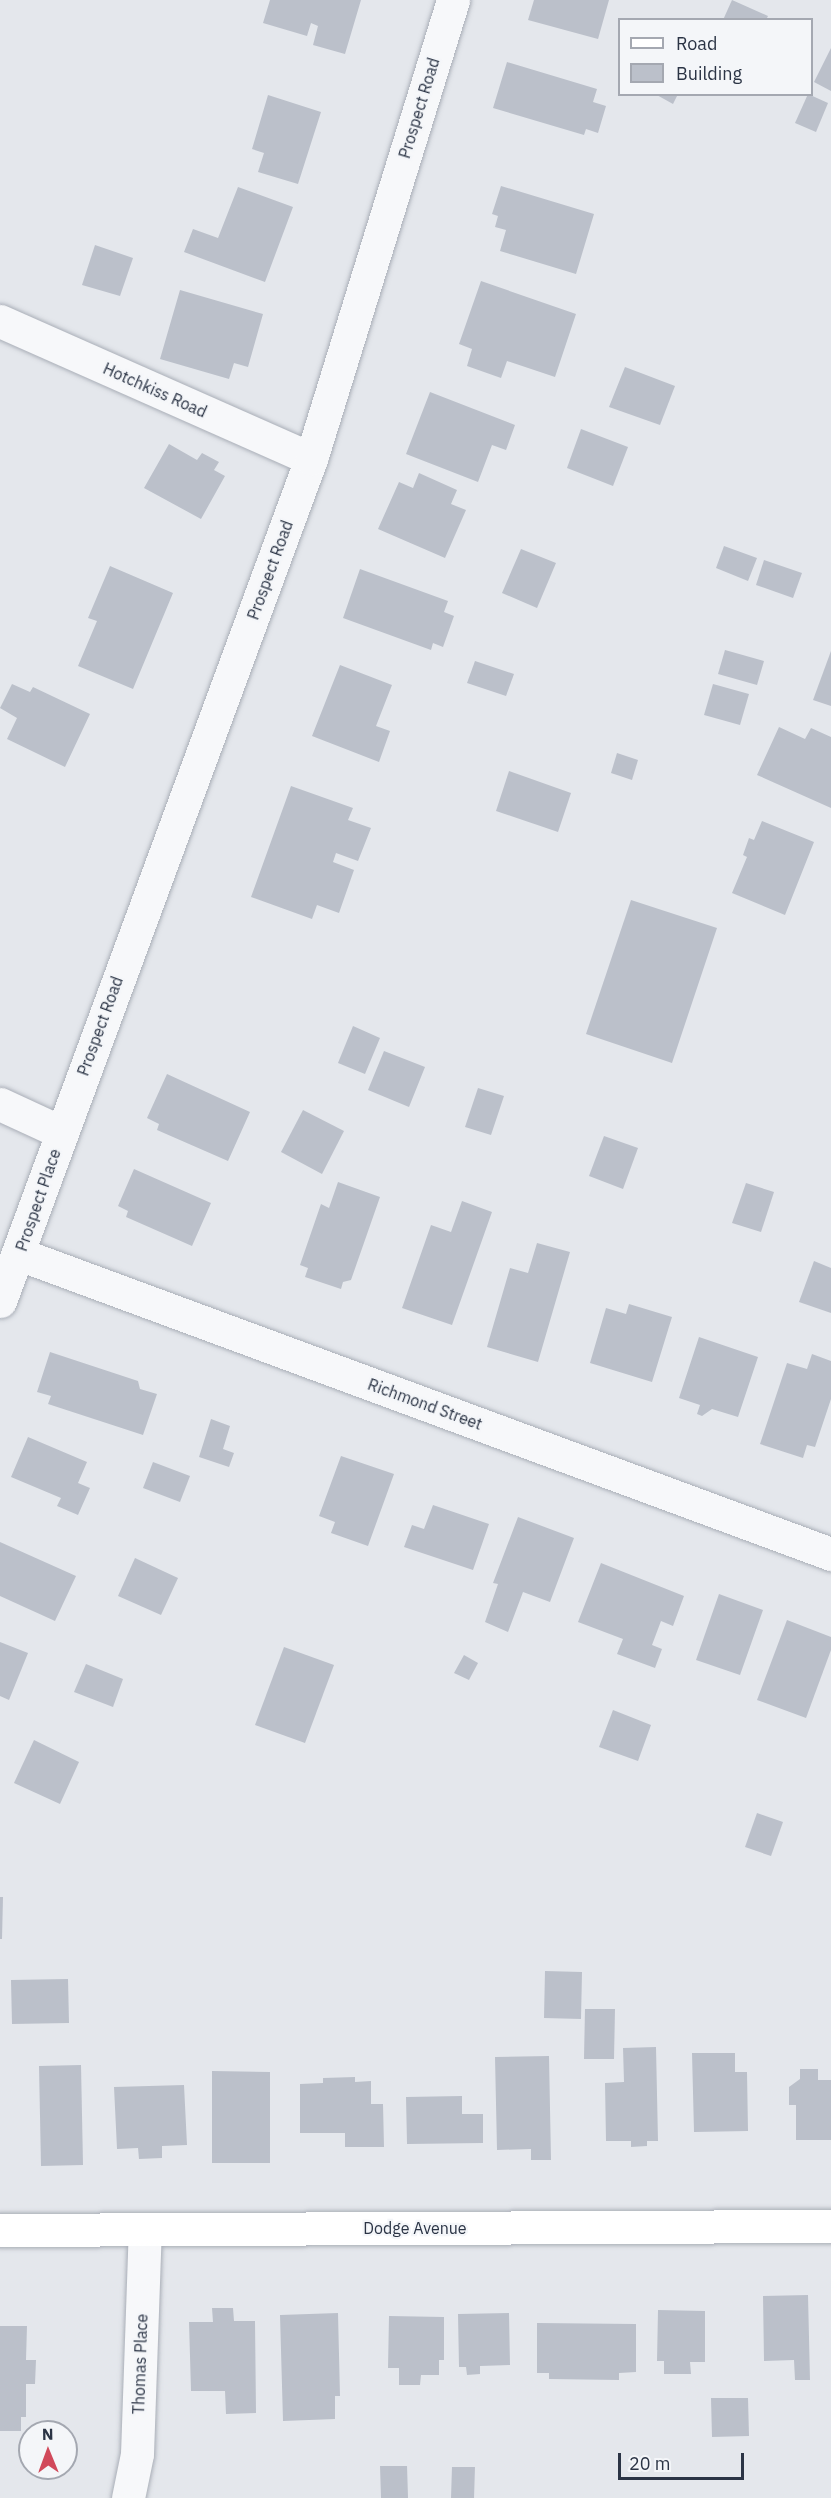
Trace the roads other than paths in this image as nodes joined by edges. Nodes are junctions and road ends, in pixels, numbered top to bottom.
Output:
1 (453, 0) edge
2 (0, 321) edge
3 (311, 459) junction
4 (0, 1104) edge
5 (61, 1132) junction
6 (19, 1254) junction
7 (0, 1301) edge
8 (831, 1554) edge
9 (831, 2226) edge
10 (145, 2229) junction
11 (0, 2230) edge
12 (128, 2498) edge

1 - 3 street, Prospect Road
2 - 3 street, Hotchkiss Road
3 - 5 street, Prospect Road
4 - 5 street
5 - 6 street, Prospect Place
6 - 7 street, Prospect Place
6 - 8 street, Richmond Street
9 - 10 main road, Dodge Avenue
10 - 11 main road, Dodge Avenue
10 - 12 street, Thomas Place

